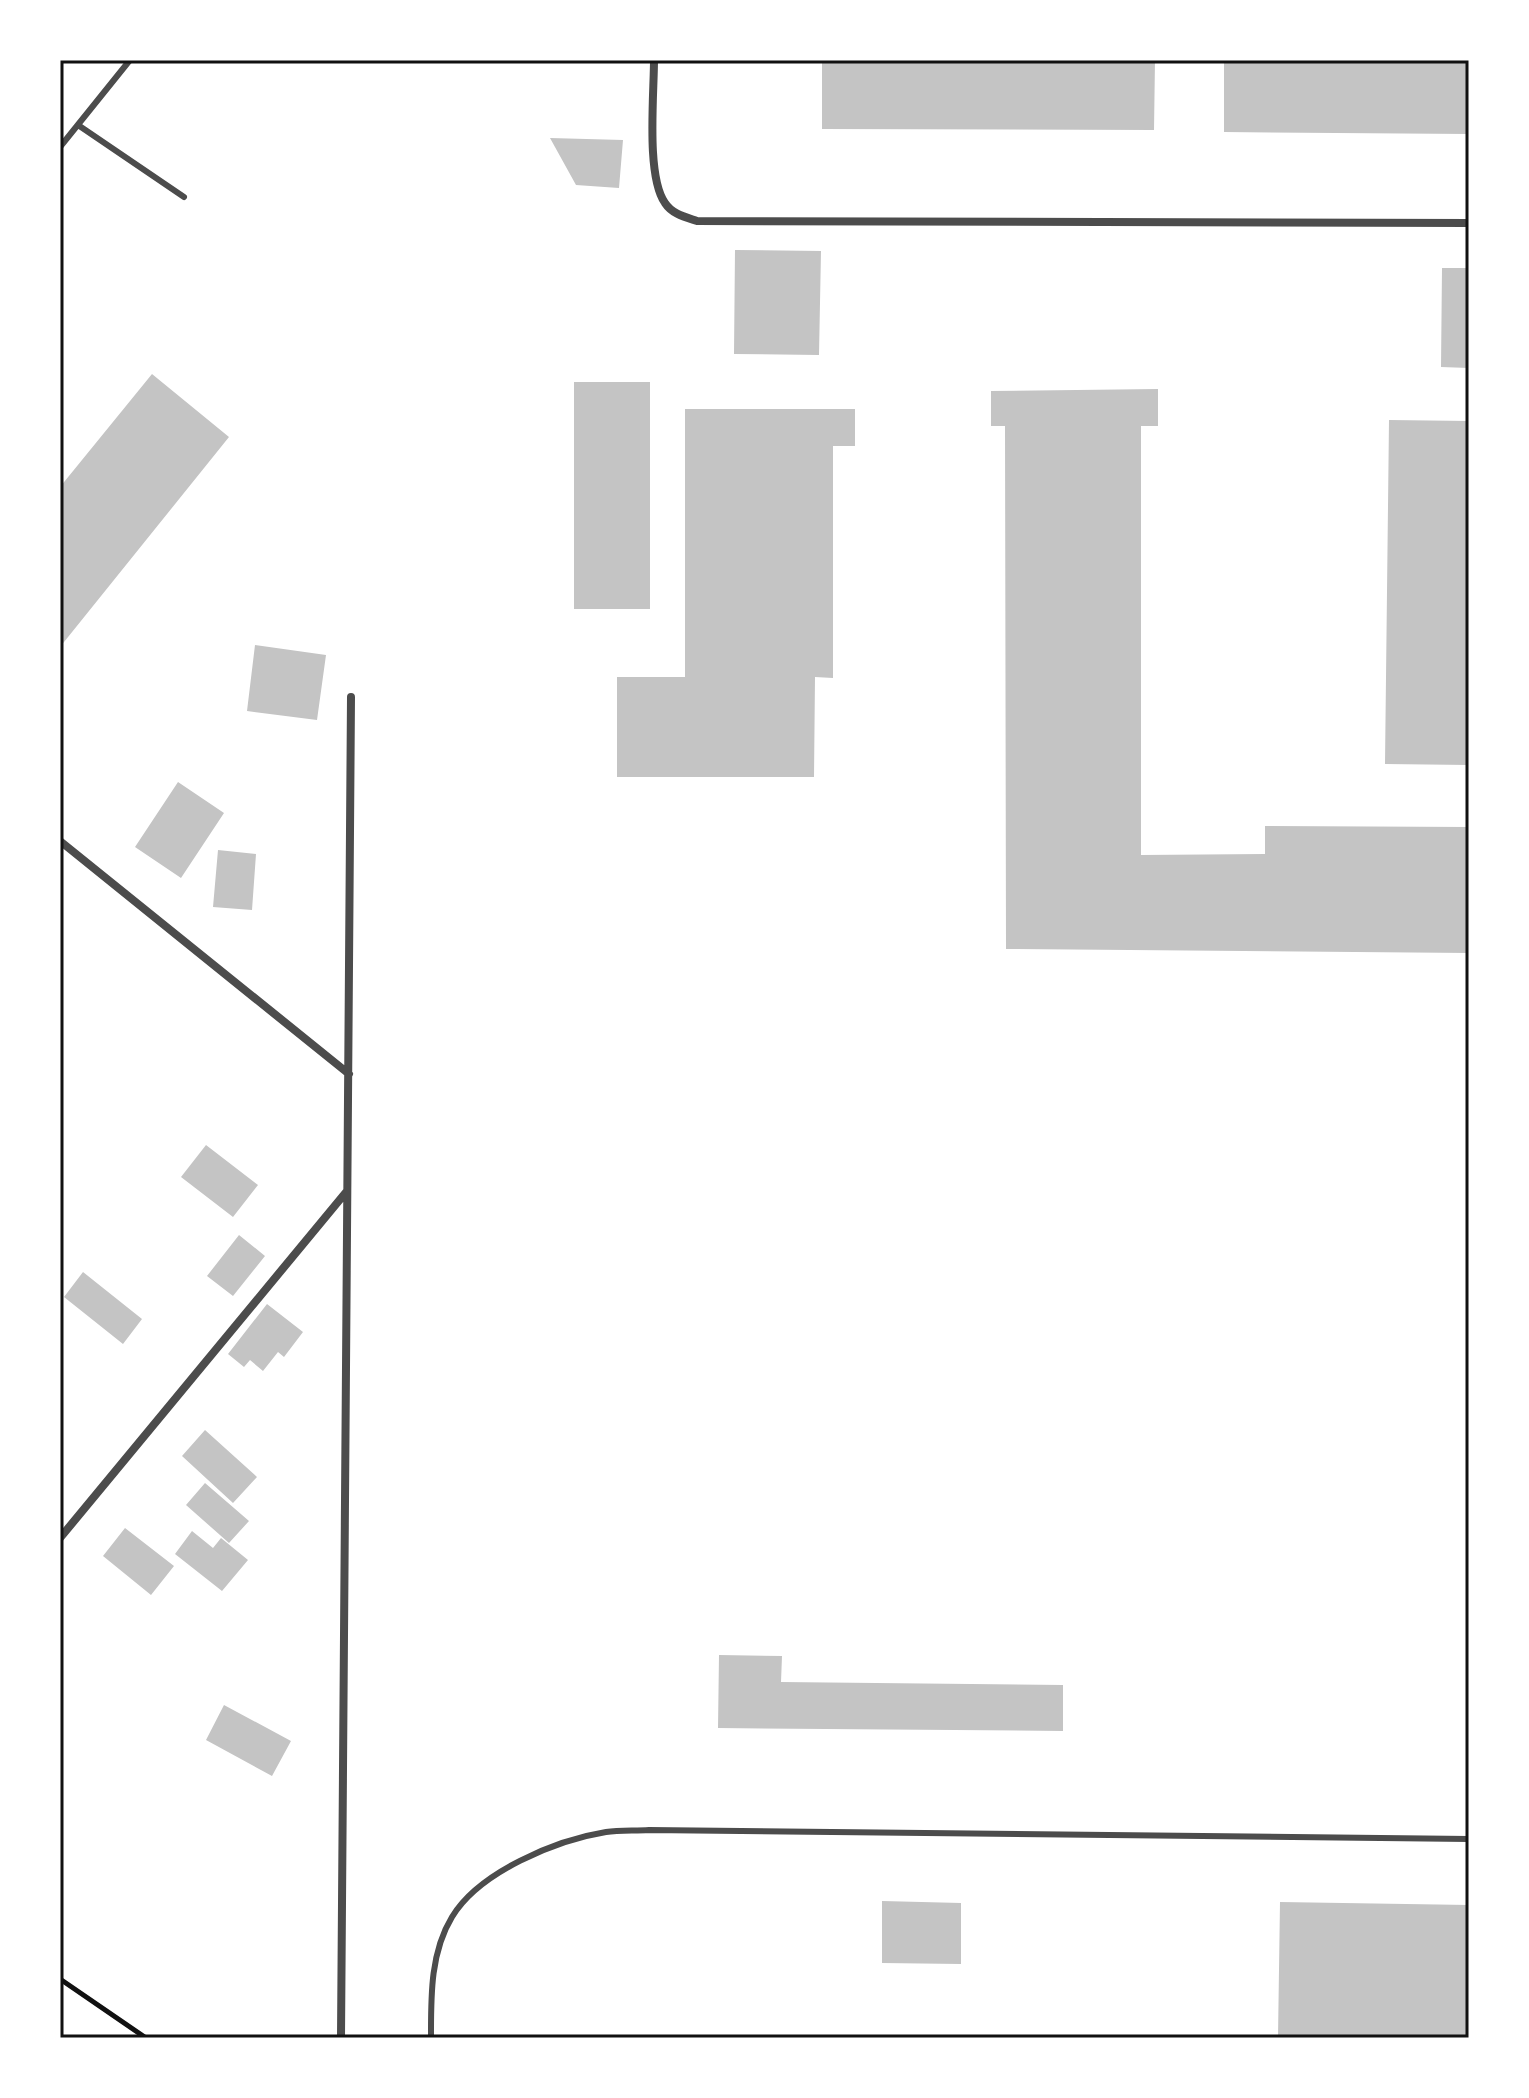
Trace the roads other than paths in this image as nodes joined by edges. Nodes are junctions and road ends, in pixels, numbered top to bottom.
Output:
1 (130, 60) edge
2 (654, 60) edge
3 (78, 125) junction
4 (60, 147) edge
5 (184, 197) dead end
6 (1469, 223) edge
7 (351, 697) dead end
8 (60, 841) edge
9 (349, 1074) junction
10 (347, 1191) junction
11 (60, 1538) edge
12 (1469, 1839) edge
13 (341, 2038) edge
14 (431, 2038) edge

1 - 3 lane
2 - 6 street
3 - 4 lane
3 - 5 lane
7 - 9 street
8 - 9 street
9 - 10 street
10 - 11 street
10 - 13 street
12 - 14 lane

